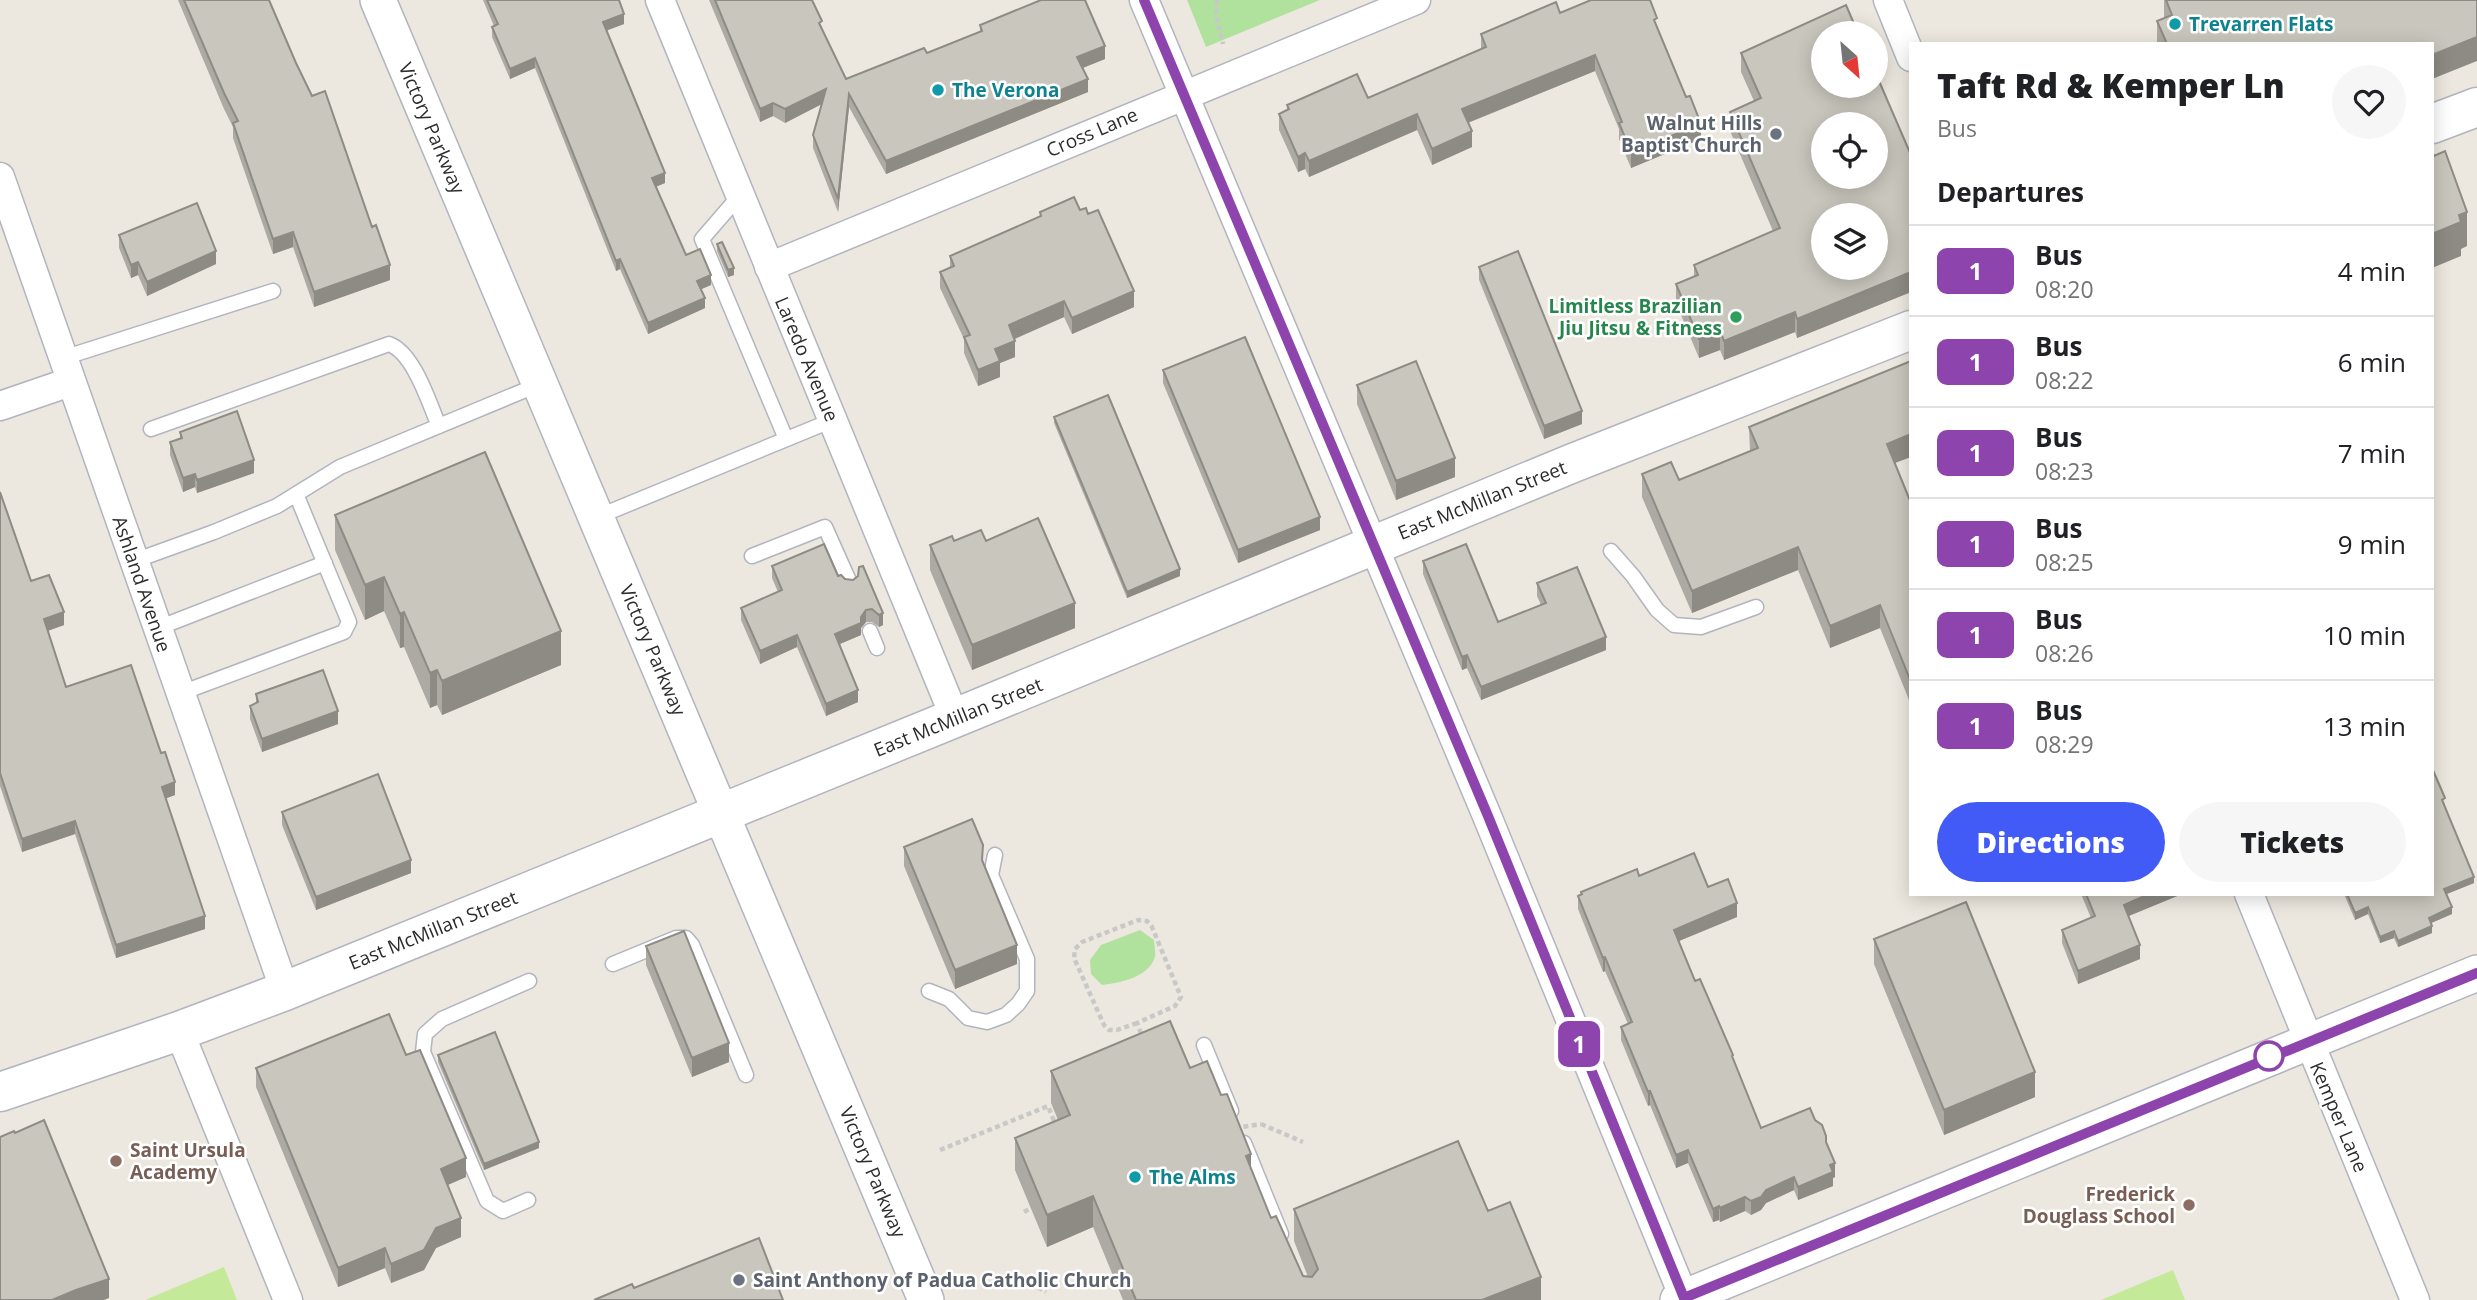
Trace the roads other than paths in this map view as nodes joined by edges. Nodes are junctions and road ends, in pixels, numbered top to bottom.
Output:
1 (378, 0) edge
2 (660, 0) edge
3 (1144, 0) edge
4 (1416, 0) edge
5 (1888, 0) edge
6 (1909, 52) edge
7 (1182, 95) junction
8 (2477, 107) edge
9 (2434, 123) edge
10 (0, 177) edge
11 (740, 195) junction
12 (769, 267) junction
13 (273, 291) dead end
14 (1909, 331) edge
15 (67, 370) junction
16 (540, 384) junction
17 (0, 406) edge
18 (833, 420) junction
19 (439, 426) junction
20 (152, 429) dead end
21 (786, 439) junction
22 (296, 494) junction
23 (597, 517) junction
24 (1373, 545) junction
25 (1611, 551) dead end
26 (752, 556) dead end
27 (134, 561) junction
28 (325, 563) junction
29 (850, 583) edge
30 (1756, 607) dead end
31 (158, 628) junction
32 (870, 631) dead end
33 (877, 648) dead end
34 (181, 693) junction
35 (955, 718) junction
36 (722, 812) junction
37 (995, 855) dead end
38 (2250, 896) edge
39 (612, 964) dead end
40 (2477, 973) edge
41 (529, 981) dead end
42 (285, 991) junction
43 (929, 991) dead end
44 (179, 1031) junction
45 (2307, 1041) junction
46 (1204, 1045) dead end
47 (746, 1075) dead end
48 (0, 1092) edge
49 (528, 1200) dead end
50 (1287, 1249) edge
51 (1682, 1299) edge
52 (288, 1300) edge
53 (926, 1300) edge
54 (2415, 1300) edge

1 - 16 street, Victory Parkway
2 - 11 street, Laredo Avenue
3 - 7 street
4 - 7 street, Cross Lane
5 - 6 street
7 - 12 street, Cross Lane
7 - 24 street
8 - 9 main road
10 - 15 street, Ashland Avenue
11 - 12 street, Laredo Avenue
11 - 21 lane
12 - 18 street, Laredo Avenue
13 - 15 lane
14 - 24 main road, East McMillan Street
15 - 17 street
15 - 27 street, Ashland Avenue
16 - 19 lane
16 - 23 street, Victory Parkway
18 - 21 lane
18 - 35 street, Laredo Avenue
19 - 20 lane
19 - 22 lane
21 - 23 lane
22 - 27 lane
22 - 28 lane
23 - 36 street, Victory Parkway
24 - 35 main road, East McMillan Street
24 - 51 street
25 - 30 lane
26 - 29 lane
27 - 31 street, Ashland Avenue
28 - 31 lane
28 - 34 lane
31 - 34 street, Ashland Avenue
32 - 33 lane
34 - 42 street, Ashland Avenue
35 - 36 main road, East McMillan Street
36 - 42 main road, East McMillan Street
36 - 53 street, Victory Parkway
37 - 43 lane
38 - 45 street, Kemper Lane
39 - 47 lane
40 - 45 street
41 - 49 lane
42 - 44 main road, East McMillan Street
44 - 48 main road, East McMillan Street
44 - 52 street
45 - 51 street
45 - 54 street, Kemper Lane
46 - 50 lane

